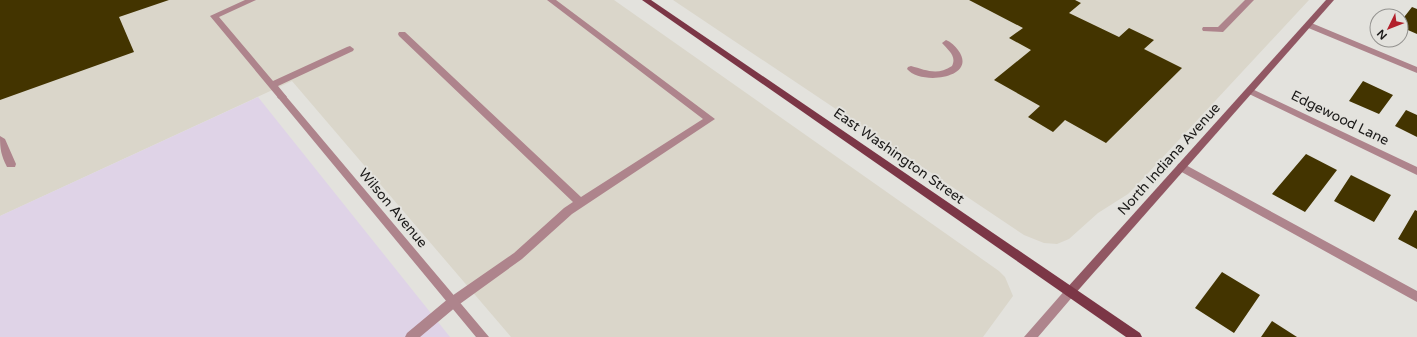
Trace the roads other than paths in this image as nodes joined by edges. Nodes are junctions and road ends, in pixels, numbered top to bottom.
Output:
1 (252, 0) edge
2 (551, 0) edge
3 (646, 0) edge
4 (1250, 0) edge
5 (1330, 0) edge
6 (1309, 25) junction
7 (1206, 29) dead end
8 (402, 34) dead end
9 (946, 43) dead end
10 (350, 49) dead end
11 (911, 69) dead end
12 (1417, 70) edge
13 (272, 85) junction
14 (1250, 91) junction
15 (0, 139) edge
16 (11, 164) dead end
17 (1182, 167) junction
18 (1417, 171) edge
19 (581, 203) junction
20 (1070, 292) junction
21 (1417, 297) edge
22 (453, 302) junction
23 (411, 337) edge
24 (483, 337) edge
25 (1030, 337) edge
26 (1136, 337) edge

1 - 13 street, Wilson Avenue
2 - 19 street
3 - 20 main road, East Washington Street
4 - 7 street
5 - 6 street, North Indiana Avenue
6 - 12 street
6 - 14 street, North Indiana Avenue
8 - 19 street
9 - 11 street
10 - 13 street
13 - 22 street, Wilson Avenue
14 - 17 street, North Indiana Avenue
14 - 18 street, Edgewood Lane
15 - 16 street
17 - 20 street, North Indiana Avenue
17 - 21 street
19 - 22 street
20 - 25 street, North Indiana Avenue
20 - 26 main road, East Washington Street
22 - 23 street
22 - 24 street, Wilson Avenue

